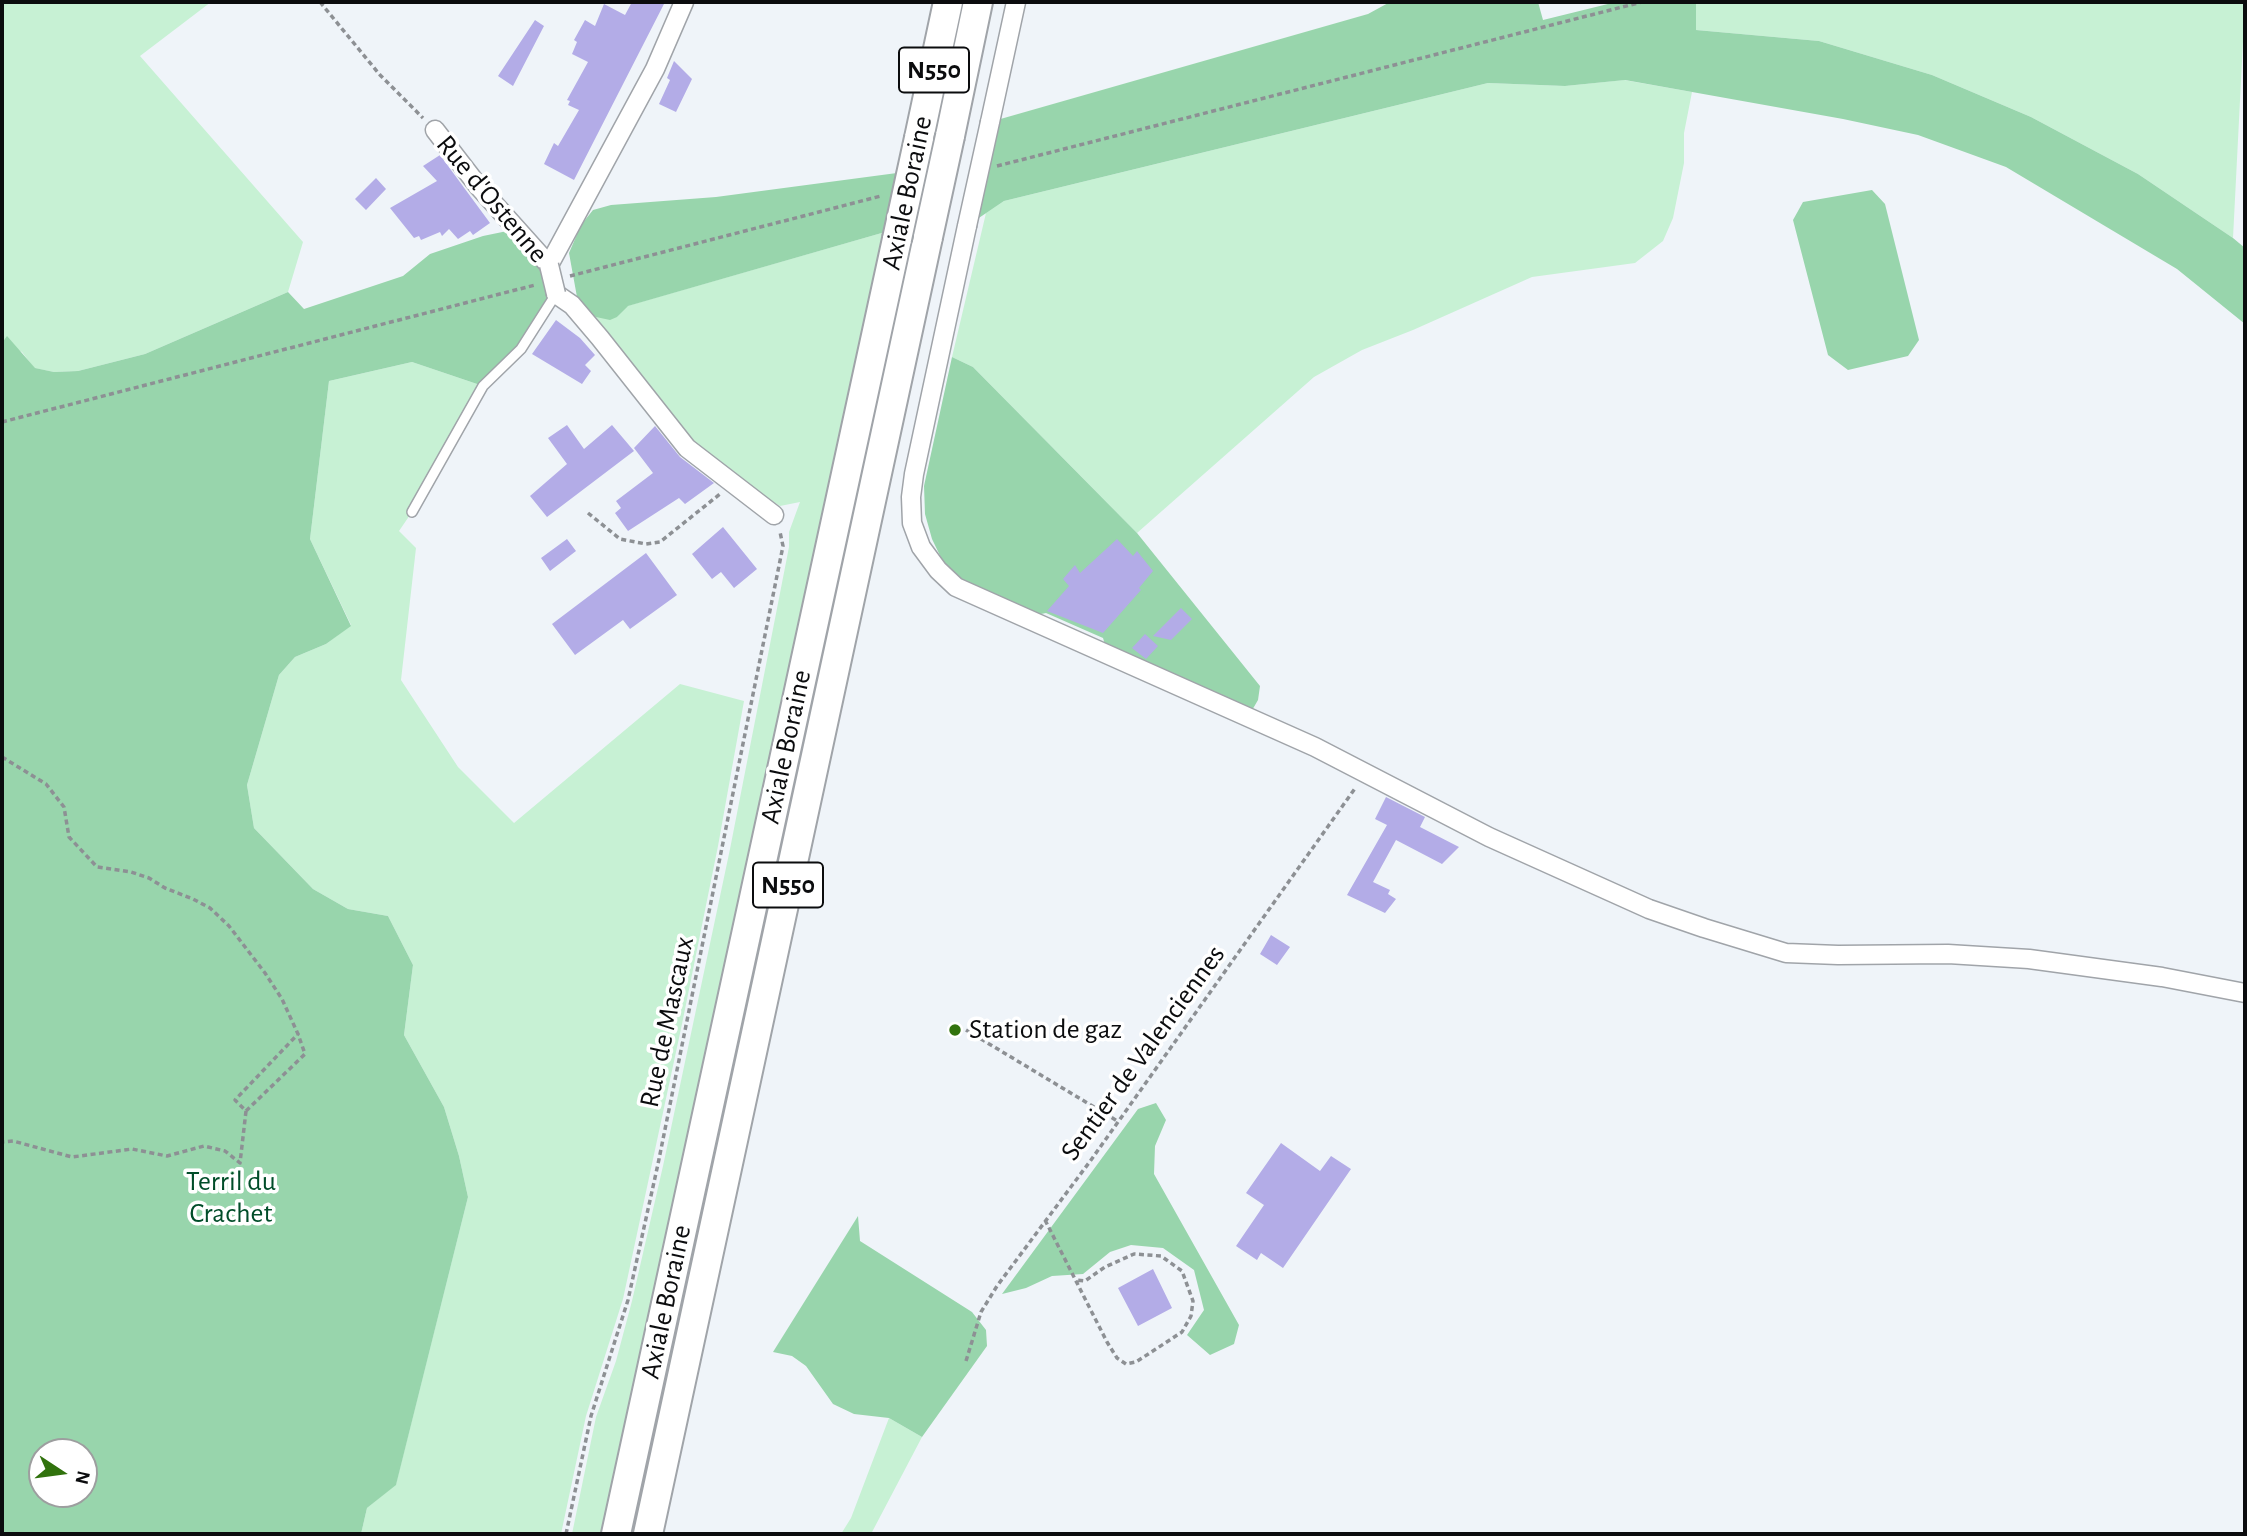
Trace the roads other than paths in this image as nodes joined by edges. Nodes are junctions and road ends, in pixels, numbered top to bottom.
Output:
1 (684, 2) edge
2 (948, 2) edge
3 (978, 2) edge
4 (1016, 2) edge
5 (435, 130) road end
6 (549, 265) junction
7 (549, 289) junction
8 (412, 512) dead end
9 (774, 515) road end
10 (2245, 993) edge
11 (616, 1534) edge
12 (648, 1534) edge

1 - 6 street
2 - 11 highway, Axiale Boraine / N550, bridge
3 - 12 highway, Axiale Boraine / N550, bridge
4 - 10 street, bridge
5 - 6 street, Rue d'Ostenne
6 - 7 street, Rue d'Ostenne, bridge
7 - 8 lane
7 - 9 street, Rue d'Ostenne

